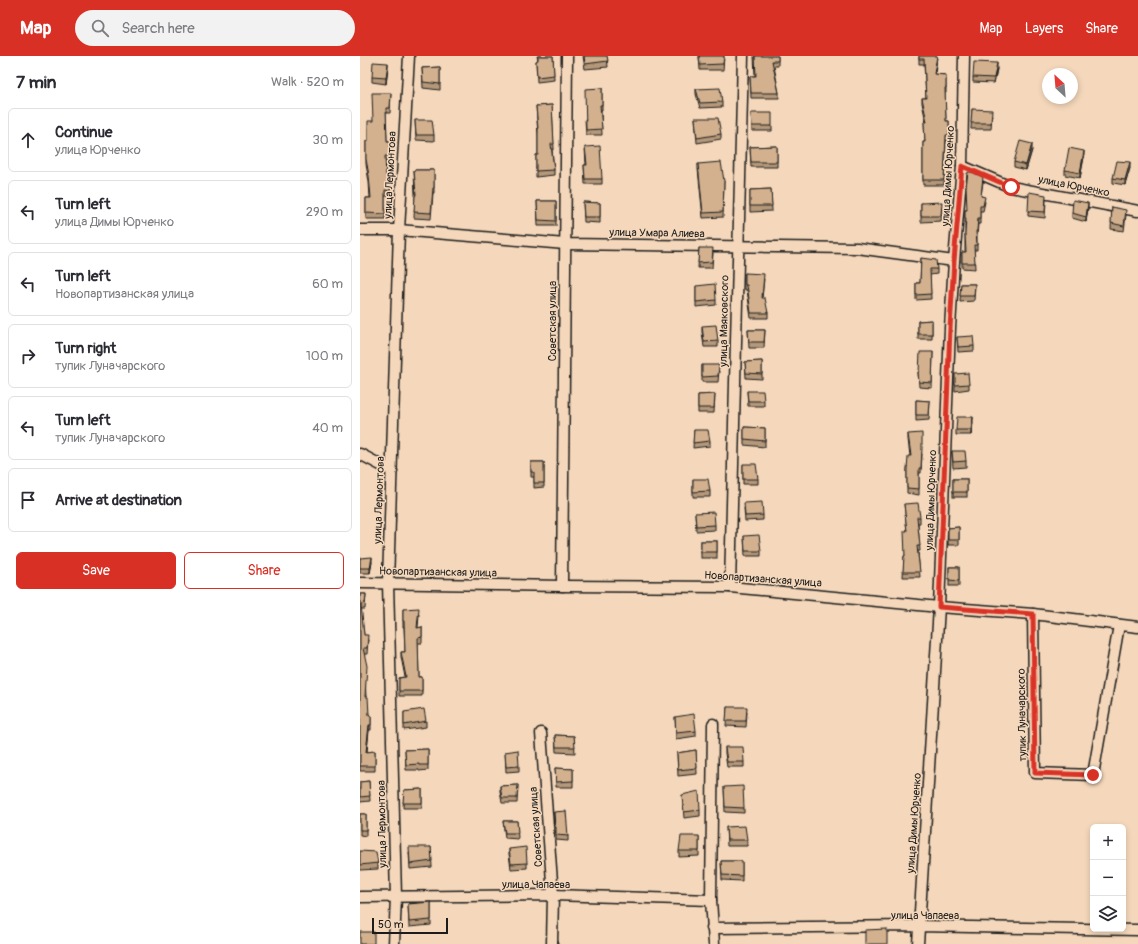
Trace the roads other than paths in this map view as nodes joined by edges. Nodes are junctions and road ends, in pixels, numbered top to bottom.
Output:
1 (409, 56) edge
2 (567, 56) edge
3 (743, 56) edge
4 (964, 56) edge
5 (962, 166) junction
6 (1138, 211) edge
7 (360, 230) edge
8 (399, 230) junction
9 (565, 244) junction
10 (738, 246) junction
11 (954, 261) junction
12 (360, 454) edge
13 (392, 471) junction
14 (360, 583) edge
15 (388, 583) junction
16 (562, 586) junction
17 (730, 587) junction
18 (939, 607) junction
19 (1033, 614) junction
20 (1119, 625) junction
21 (1138, 627) edge
22 (713, 724) dead end
23 (541, 733) dead end
24 (360, 896) edge
25 (553, 896) junction
26 (396, 897) junction
27 (711, 900) junction
28 (919, 926) junction
29 (712, 928) junction
30 (1138, 930) edge
31 (394, 944) edge
32 (552, 944) edge
33 (714, 944) edge
34 (918, 944) edge

1 - 8 street, улица Лермонтова
2 - 9 street, Советская улица
3 - 10 street, улица Маяковского
4 - 5 street, улица Димы Юрченко
5 - 6 street, улица Юрченко
5 - 11 street, улица Димы Юрченко
7 - 8 street, улица Умара Алиева
8 - 9 street, улица Умара Алиева
8 - 13 street, улица Лермонтова
9 - 10 street, улица Умара Алиева
9 - 16 street, Советская улица
10 - 11 street, улица Умара Алиева
10 - 17 street, улица Маяковского
11 - 18 street, улица Димы Юрченко
12 - 13 street
13 - 15 street, улица Лермонтова
14 - 15 street, Новопартизанская улица
15 - 16 street, Новопартизанская улица
15 - 26 street, улица Лермонтова
16 - 17 street, Новопартизанская улица
17 - 18 street, Новопартизанская улица
18 - 19 street, Новопартизанская улица
18 - 28 street, улица Димы Юрченко
19 - 20 street, Новопартизанская улица
19 - 20 street, тупик Луначарского
20 - 21 street, Новопартизанская улица
22 - 27 street
23 - 25 street, Советская улица
24 - 26 street, улица Чапаева
25 - 26 street, улица Чапаева
25 - 27 street, улица Чапаева
25 - 32 street, Советская улица
26 - 31 street, улица Лермонтова
27 - 29 street
28 - 29 street, улица Чапаева
28 - 30 street, улица Чапаева
28 - 34 street, улица Димы Юрченко
29 - 33 street

